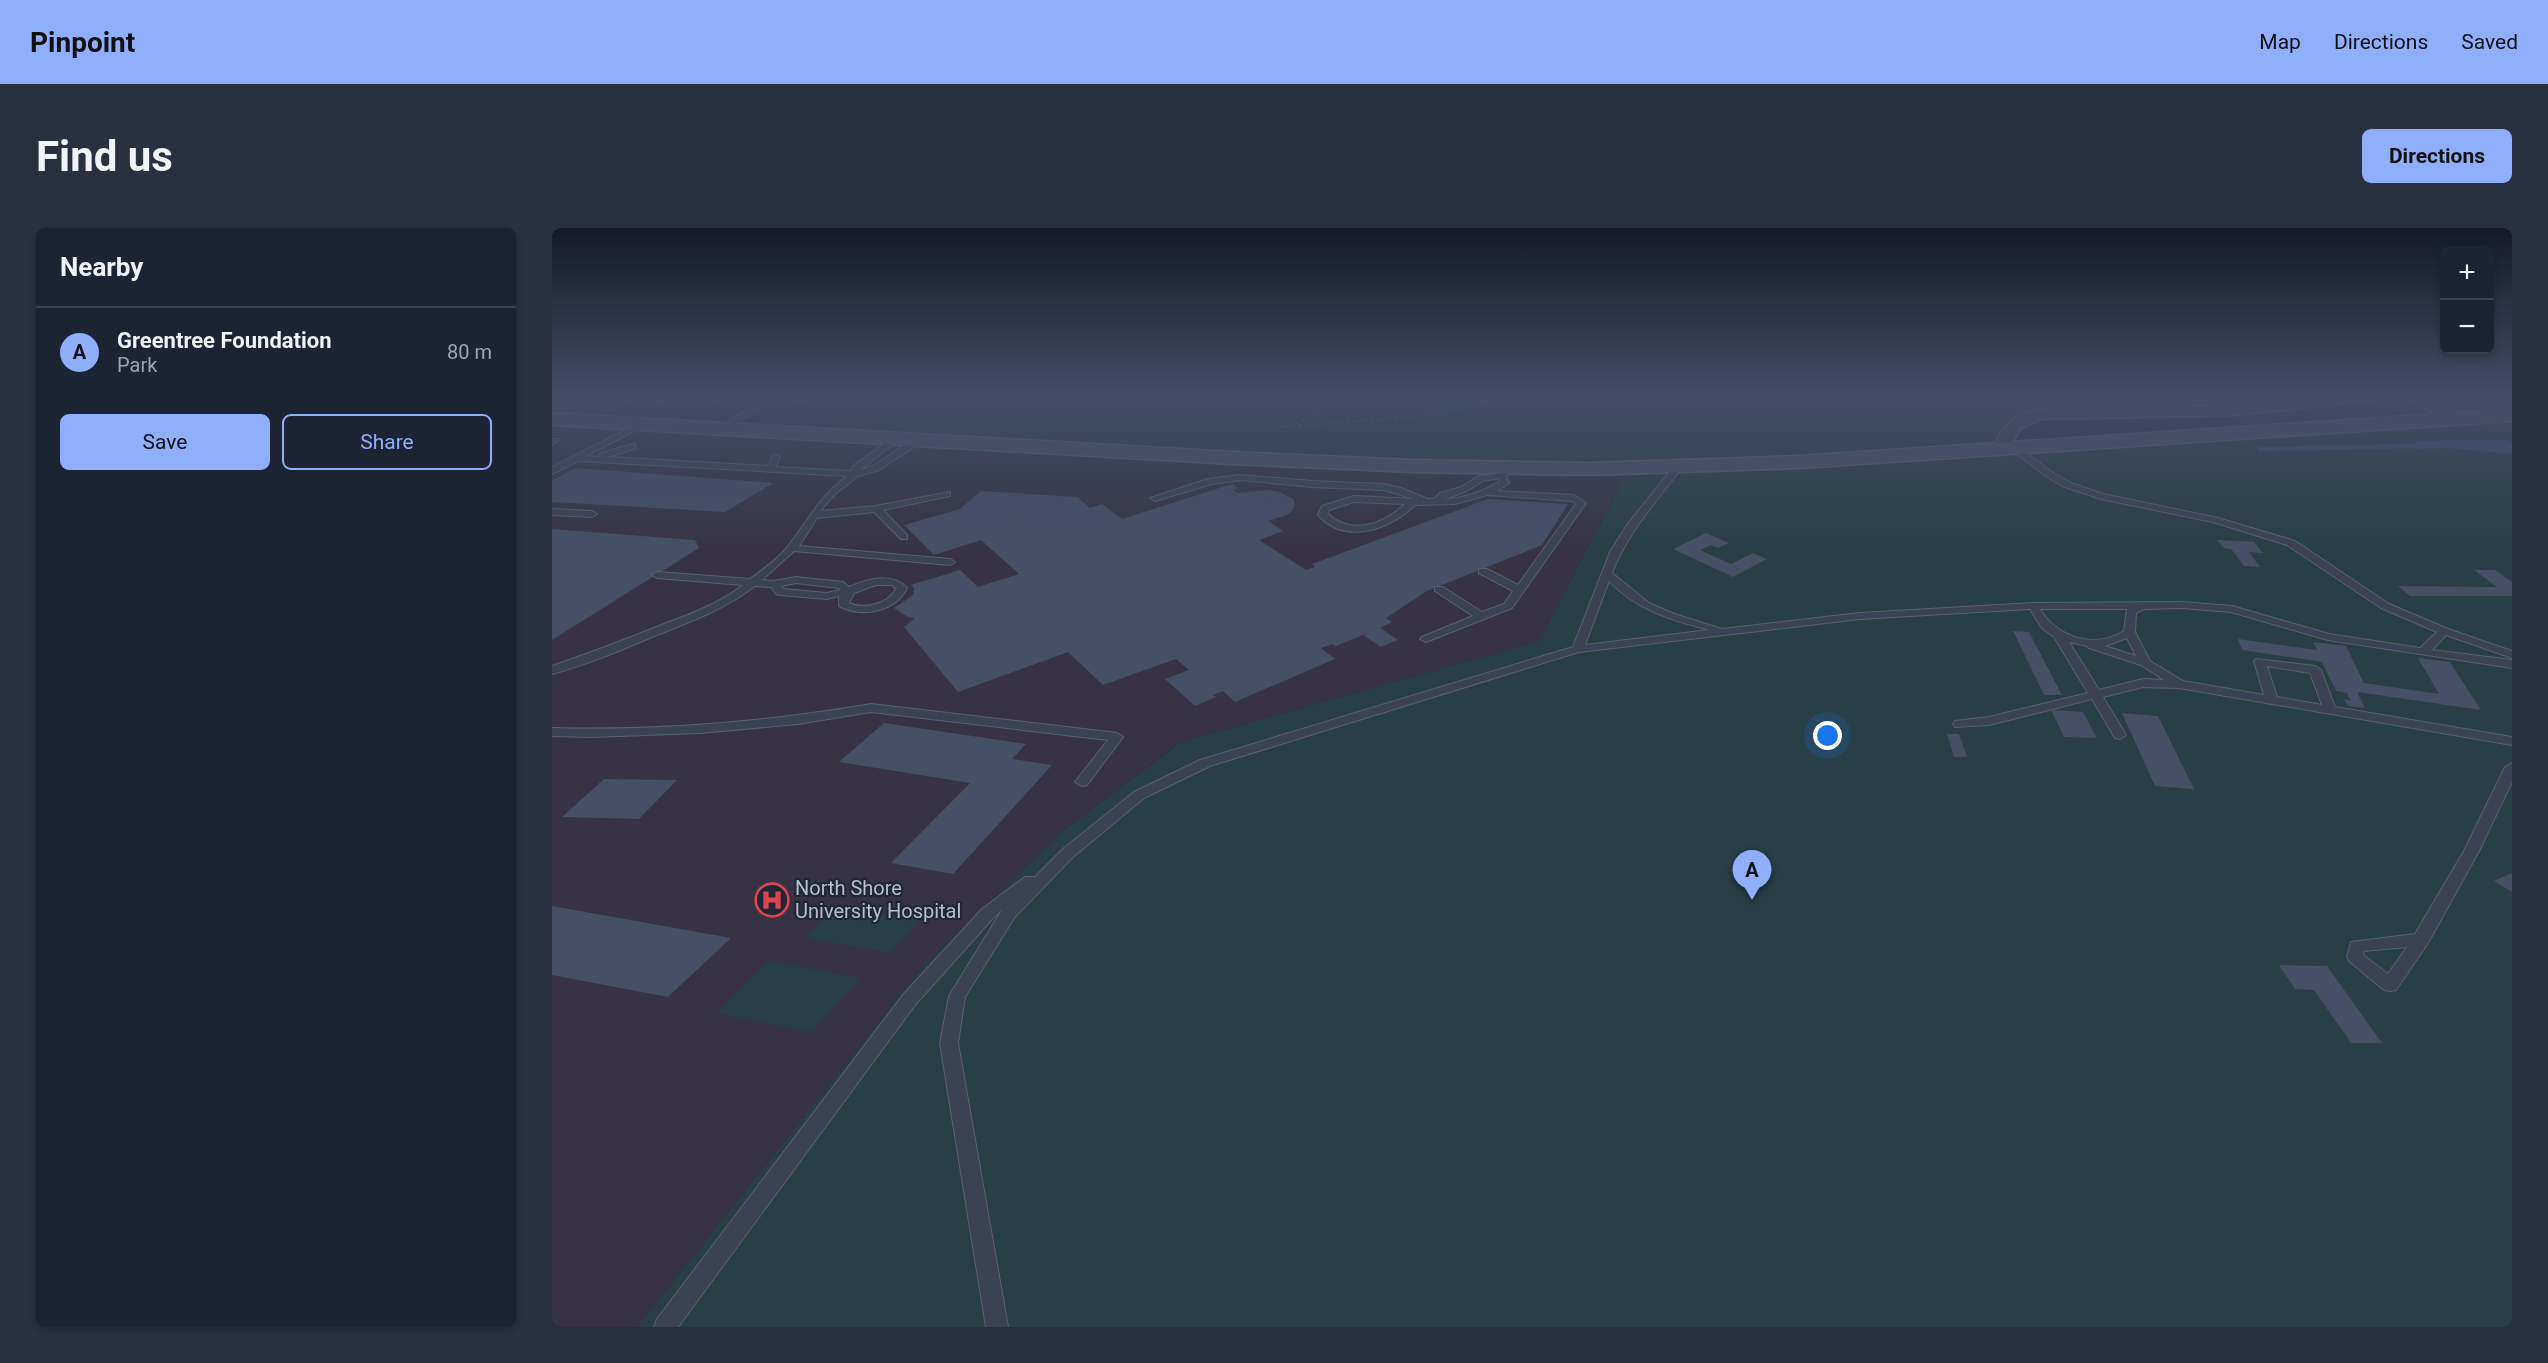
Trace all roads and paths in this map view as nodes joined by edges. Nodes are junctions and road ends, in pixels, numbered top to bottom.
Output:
1 (596, 447) edge
2 (632, 447) dead end
3 (885, 447) edge
4 (907, 447) edge
5 (1039, 447) edge
6 (2019, 447) edge
7 (2008, 448) junction
8 (776, 457) dead end
9 (576, 458) junction
10 (592, 459) junction
11 (1677, 467) junction
12 (771, 470) junction
13 (552, 471) edge
14 (1506, 472) junction
15 (855, 474) junction
16 (1488, 493) junction
17 (947, 494) dead end
18 (1155, 498) dead end
19 (1432, 502) junction
20 (1412, 503) junction
21 (876, 509) junction
22 (552, 512) edge
23 (592, 514) dead end
24 (813, 515) junction
25 (904, 537) dead end
26 (792, 548) junction
27 (950, 562) dead end
28 (1483, 571) dead end
29 (1607, 573) junction
30 (657, 575) dead end
31 (755, 583) junction
32 (1439, 589) dead end
33 (1519, 590) junction
34 (847, 591) junction
35 (2145, 604) junction
36 (2033, 606) junction
37 (1482, 617) junction
38 (2444, 631) junction
39 (1727, 632) junction
40 (2129, 632) junction
41 (2059, 635) junction
42 (1426, 639) dead end
43 (2079, 641) junction
44 (1578, 649) junction
45 (2423, 652) junction
46 (2512, 655) edge
47 (2145, 663) junction
48 (2512, 664) edge
49 (552, 670) edge
50 (2179, 684) junction
51 (2095, 695) junction
52 (2271, 699) junction
53 (2330, 708) junction
54 (1959, 724) dead end
55 (552, 732) edge
56 (2120, 735) dead end
57 (2512, 741) edge
58 (2512, 767) edge
59 (1082, 783) dead end
60 (1068, 853) junction
61 (2422, 939) dead end
62 (665, 1327) edge
63 (997, 1327) edge

1 - 9 lane
2 - 10 lane
3 - 15 lane
4 - 15 lane
5 - 14 main road
6 - 7 main road
7 - 11 main road
7 - 38 lane
8 - 12 lane
9 - 10 lane
9 - 13 lane
10 - 12 lane
11 - 14 main road
11 - 29 lane
12 - 15 lane
14 - 16 lane
14 - 19 lane
15 - 24 lane
16 - 19 lane
16 - 33 lane
17 - 21 lane
18 - 19 lane
19 - 20 lane
20 - 20 lane
21 - 24 lane
21 - 25 lane
22 - 23 lane
24 - 26 lane
26 - 27 lane
26 - 31 lane
28 - 33 lane
29 - 39 lane
29 - 44 lane
30 - 31 lane
31 - 34 lane
31 - 49 lane
32 - 37 lane
33 - 37 lane
34 - 34 lane
35 - 36 lane
35 - 40 lane
35 - 45 lane
36 - 39 lane
36 - 41 lane
37 - 42 lane
38 - 45 lane
38 - 46 lane
39 - 44 lane
40 - 43 lane
40 - 47 lane
41 - 43 lane
41 - 51 lane
43 - 47 lane
44 - 60 lane
45 - 48 lane
47 - 50 lane
50 - 51 lane
50 - 52 lane
51 - 54 lane
51 - 56 lane
52 - 53 lane
52 - 53 lane
53 - 57 lane
55 - 59 lane
58 - 61 lane
60 - 62 lane
60 - 63 lane

